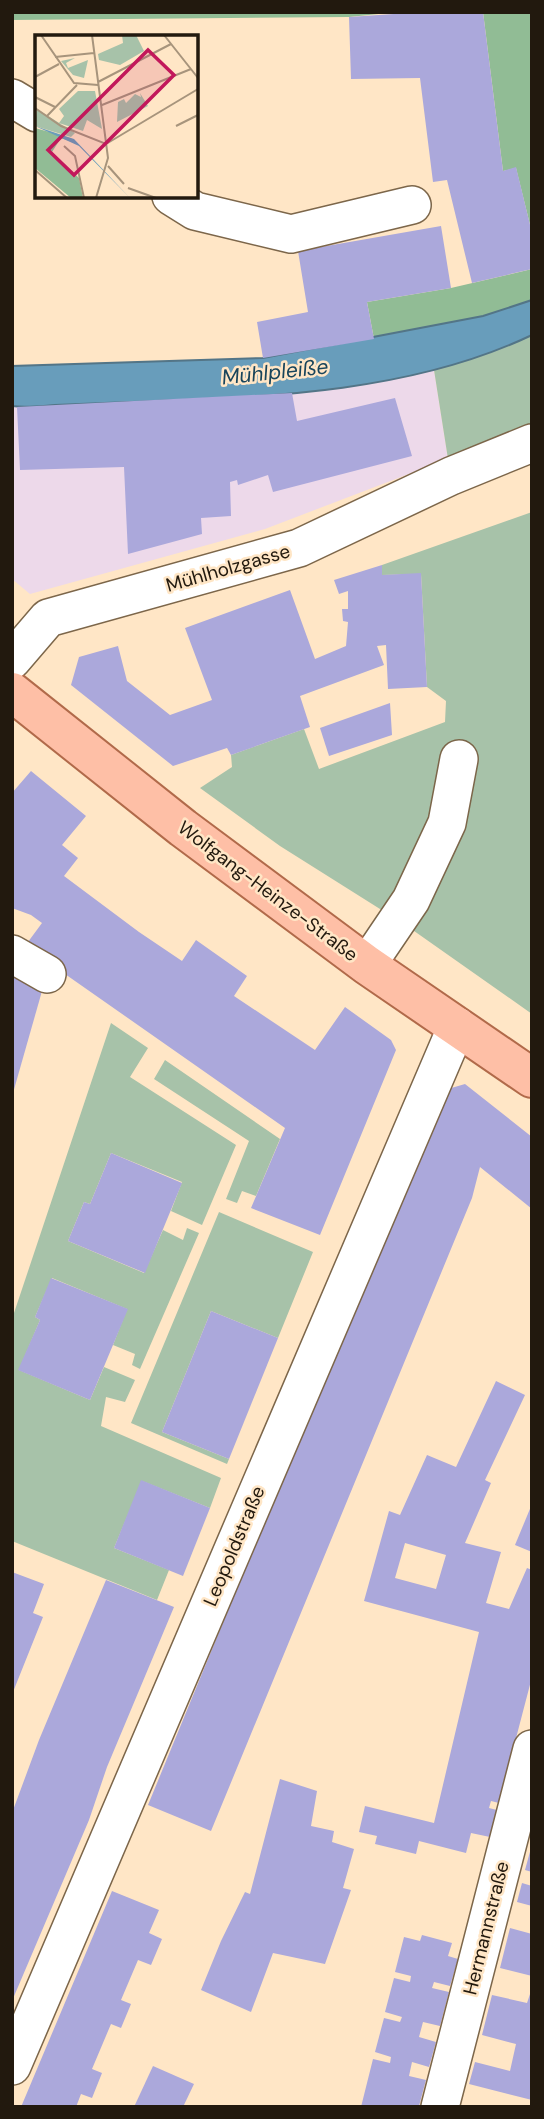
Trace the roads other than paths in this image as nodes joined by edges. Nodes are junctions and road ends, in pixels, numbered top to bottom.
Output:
1 (12, 98) edge
2 (35, 112) edge
3 (174, 198) edge
4 (412, 205) dead end
5 (532, 443) edge
6 (12, 660) edge
7 (12, 692) edge
8 (459, 759) dead end
9 (12, 954) edge
10 (367, 965) junction
11 (47, 974) dead end
12 (457, 1026) junction
13 (532, 1078) edge
14 (532, 1749) edge
15 (12, 2066) edge
16 (440, 2107) edge

1 - 2 street
3 - 4 street
5 - 6 street, Mühlholzgasse
7 - 10 main road, Wolfgang-Heinze-Straße
8 - 10 street
9 - 11 street
10 - 12 main road, Wolfgang-Heinze-Straße
12 - 13 main road, Wolfgang-Heinze-Straße
12 - 15 street, Leopoldstraße
14 - 16 street, Hermannstraße

